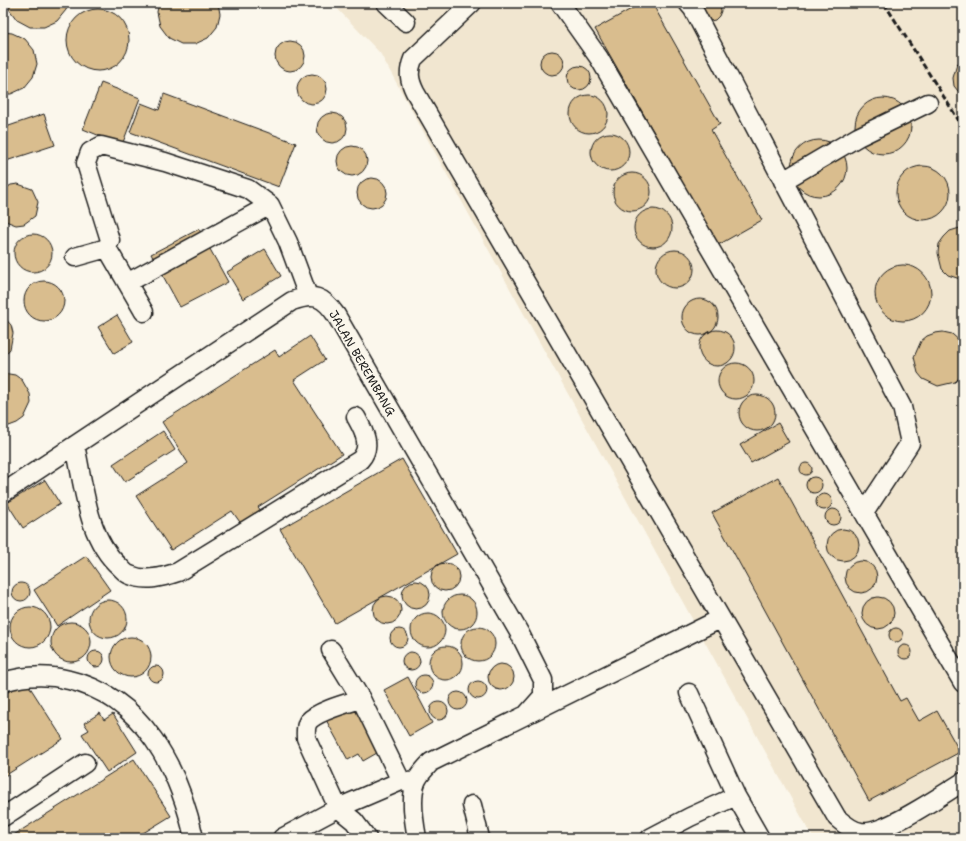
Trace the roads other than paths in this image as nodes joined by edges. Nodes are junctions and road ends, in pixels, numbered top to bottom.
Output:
1 (386, 3) edge
2 (560, 3) edge
3 (688, 3) edge
4 (468, 5) edge
5 (406, 22) dead end
6 (928, 103) dead end
7 (783, 181) junction
8 (270, 205) junction
9 (107, 248) junction
10 (74, 257) dead end
11 (127, 283) junction
12 (308, 296) junction
13 (144, 312) dead end
14 (356, 416) dead end
15 (75, 445) junction
16 (3, 493) edge
17 (864, 513) junction
18 (720, 619) junction
19 (331, 650) dead end
20 (3, 682) edge
21 (963, 683) edge
22 (689, 693) dead end
23 (361, 698) junction
24 (527, 714) junction
25 (85, 763) dead end
26 (408, 782) junction
27 (963, 782) edge
28 (736, 796) junction
29 (472, 805) dead end
30 (338, 808) junction
31 (3, 816) edge
32 (194, 838) edge
33 (282, 838) edge
34 (367, 838) edge
35 (417, 838) edge
36 (480, 838) edge
37 (650, 838) edge
38 (760, 838) edge

1 - 5 lane
2 - 17 lane
3 - 7 lane
4 - 18 lane
6 - 7 lane
7 - 17 lane
8 - 9 lane
8 - 11 lane
8 - 12 lane
9 - 10 lane
9 - 11 lane
11 - 13 lane
12 - 15 lane
12 - 24 lane, JALAN BEREMBANG
14 - 15 lane
15 - 16 lane
17 - 21 lane
18 - 24 lane
18 - 27 lane
19 - 23 lane
20 - 32 lane
22 - 28 lane
23 - 26 lane
23 - 30 lane
24 - 26 lane
25 - 31 lane
26 - 30 lane
26 - 35 lane
28 - 37 lane
28 - 38 lane
29 - 36 lane
30 - 33 lane
30 - 34 lane

